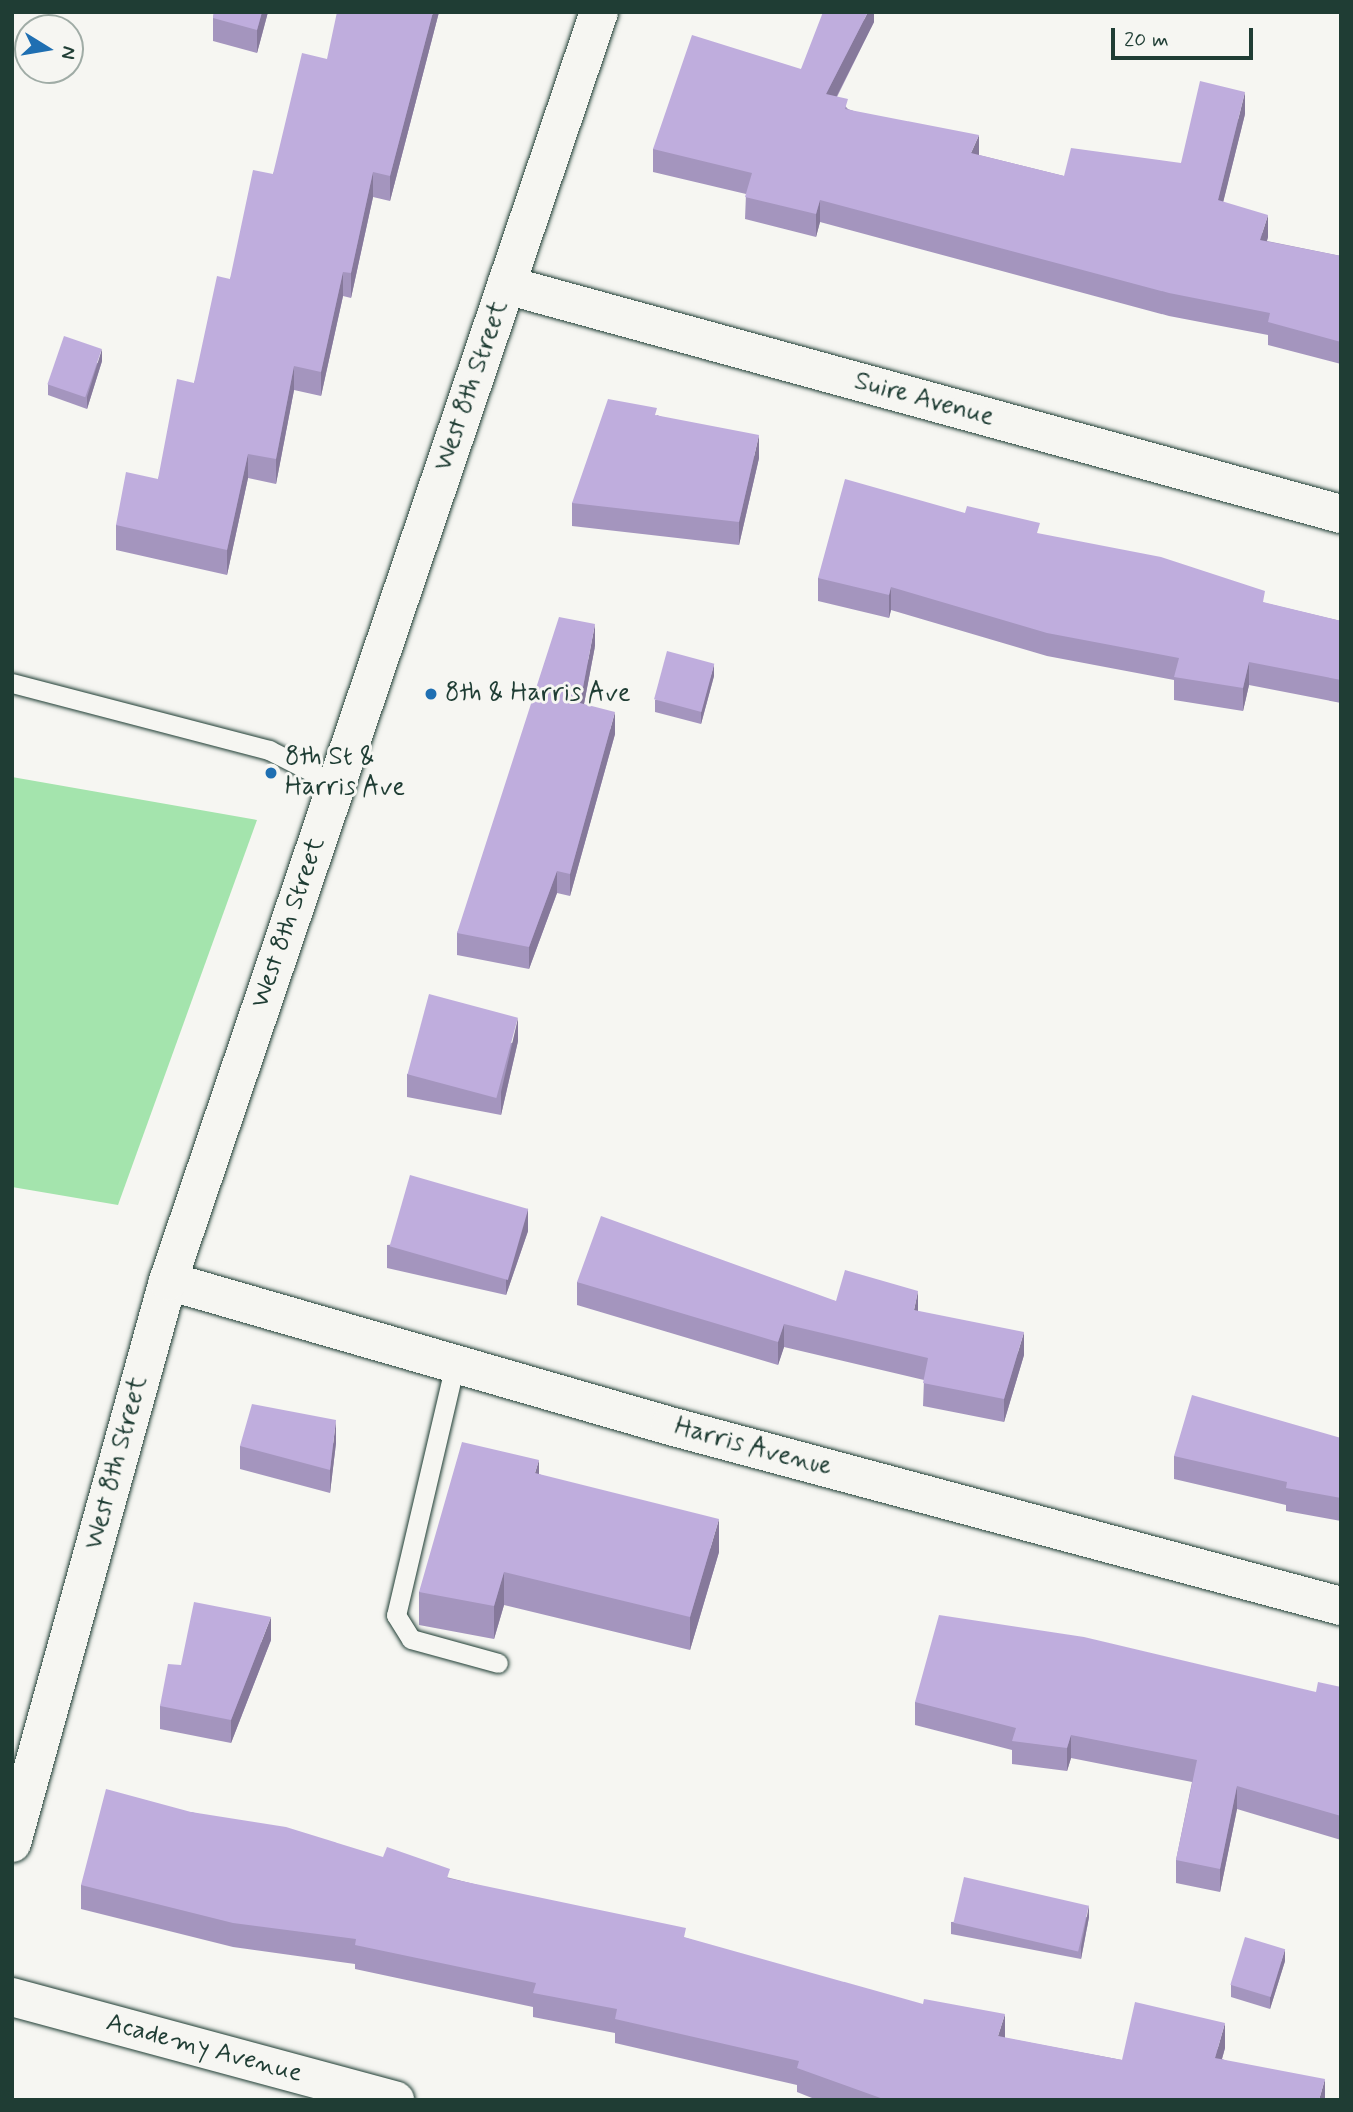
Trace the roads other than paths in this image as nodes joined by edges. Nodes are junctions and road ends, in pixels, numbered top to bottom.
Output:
1 (599, 12) edge
2 (506, 285) junction
3 (1341, 514) edge
4 (12, 683) edge
5 (336, 783) junction
6 (168, 1281) junction
7 (455, 1364) junction
8 (1341, 1606) edge
9 (498, 1663) dead end
10 (12, 1843) edge
11 (12, 1997) edge
12 (395, 2100) edge

1 - 2 street, West 8th Street
2 - 3 street, Suire Avenue
2 - 5 street, West 8th Street
4 - 5 lane
5 - 6 street, West 8th Street
6 - 7 street, Harris Avenue
6 - 10 street, West 8th Street
7 - 8 street, Harris Avenue
7 - 9 lane
11 - 12 street, Academy Avenue

